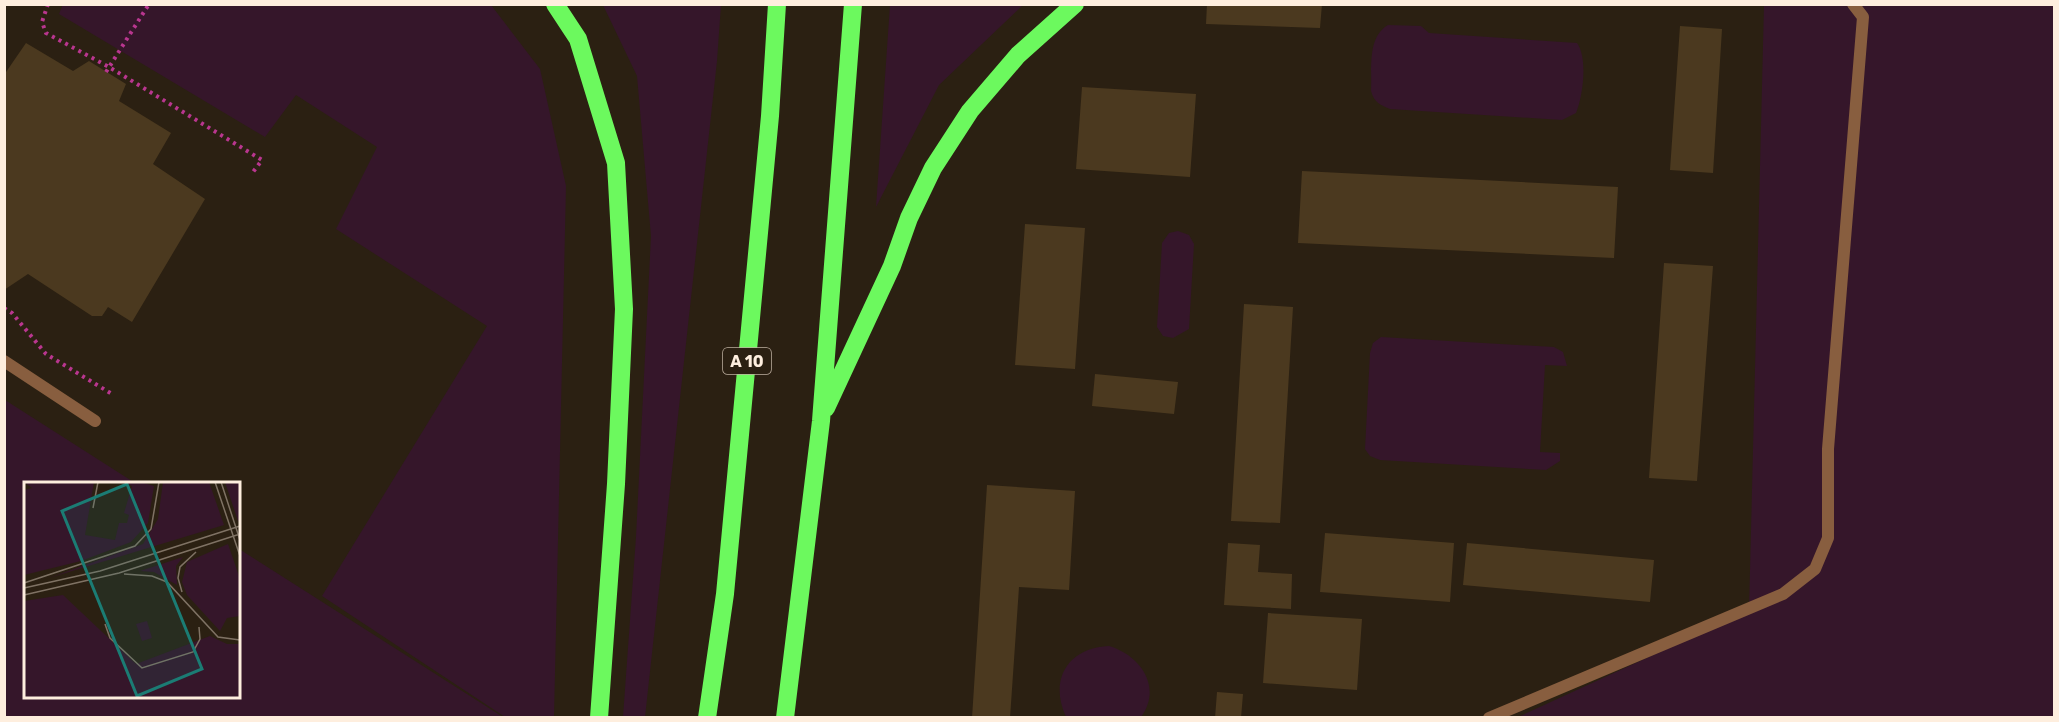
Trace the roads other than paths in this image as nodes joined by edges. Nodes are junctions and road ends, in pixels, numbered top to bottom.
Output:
1 (555, 4) edge
2 (777, 4) edge
3 (853, 4) edge
4 (1075, 4) edge
5 (1852, 4) edge
6 (4, 361) edge
7 (820, 420) junction
8 (95, 421) dead end
9 (599, 717) edge
10 (707, 717) edge
11 (785, 717) edge
12 (1489, 717) edge

1 - 9 highway
2 - 10 highway, A 10
3 - 7 highway
4 - 7 highway
5 - 12 lane
6 - 8 lane
7 - 11 highway

